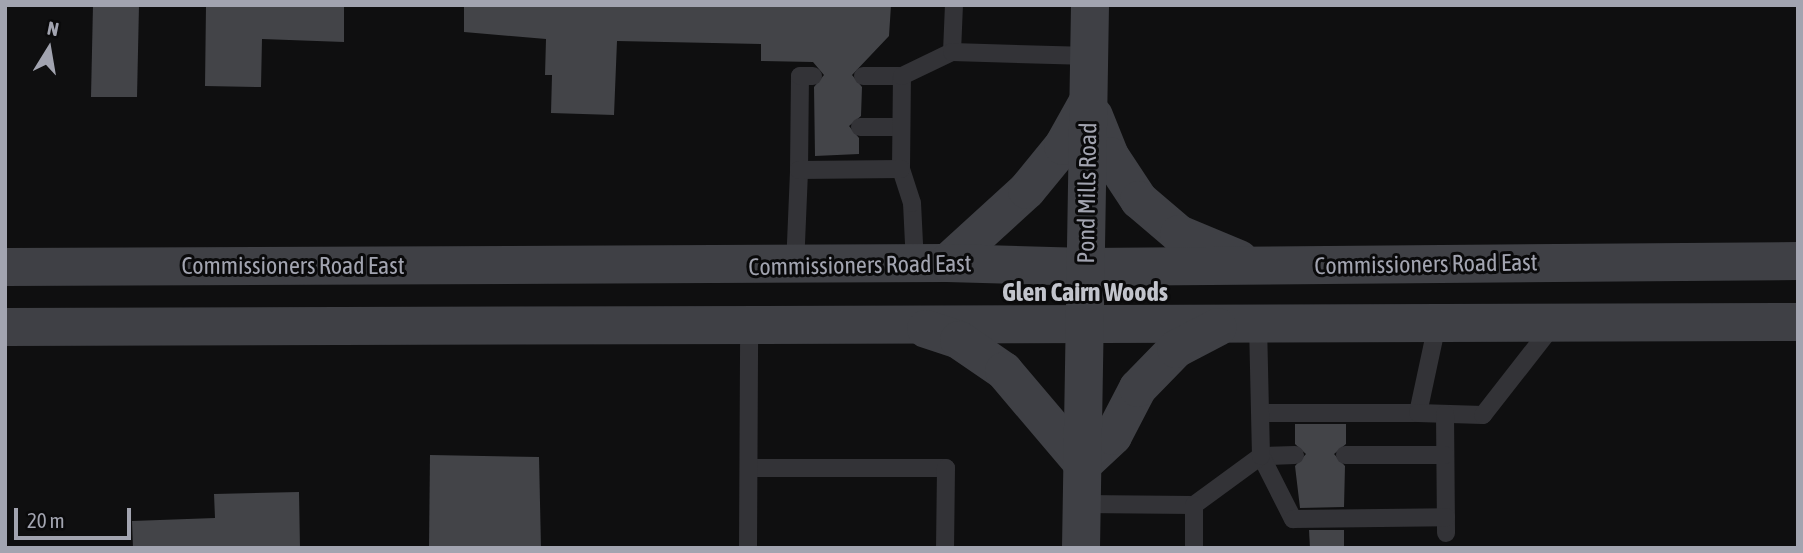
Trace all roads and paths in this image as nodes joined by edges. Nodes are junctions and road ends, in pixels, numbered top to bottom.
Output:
1 (954, 5) edge
2 (1090, 5) edge
3 (952, 52) junction
4 (1090, 56) junction
5 (813, 76) dead end
6 (863, 76) dead end
7 (902, 76) junction
8 (1088, 101) junction
9 (901, 127) junction
10 (860, 128) dead end
11 (901, 169) junction
12 (799, 170) junction
13 (1798, 261) edge
14 (931, 264) junction
15 (1279, 266) junction
16 (5, 267) edge
17 (794, 267) junction
18 (1086, 267) junction
19 (907, 322) junction
20 (1798, 322) edge
21 (749, 323) junction
22 (1555, 323) junction
23 (1085, 324) junction
24 (1241, 324) junction
25 (1437, 324) junction
26 (5, 327) edge
27 (1261, 413) junction
28 (1418, 414) junction
29 (1445, 414) junction
30 (1295, 455) dead end
31 (1345, 455) dead end
32 (1446, 455) junction
33 (1261, 456) junction
34 (1083, 464) junction
35 (749, 468) junction
36 (1082, 504) junction
37 (1194, 505) junction
38 (748, 548) edge
39 (945, 548) edge
40 (1081, 548) edge
41 (1194, 548) edge

1 - 3 lane
2 - 4 main road, Pond Mills Road
3 - 4 lane
3 - 7 lane
4 - 8 main road, Pond Mills Road
5 - 12 lane
6 - 7 lane
7 - 9 lane
8 - 14 main road
8 - 15 main road
8 - 18 main road, Pond Mills Road
9 - 10 lane
9 - 11 lane
11 - 12 lane
11 - 14 lane
12 - 17 lane
13 - 15 main road, Commissioners Road East
14 - 17 main road, Commissioners Road East
14 - 18 main road, Commissioners Road East
15 - 18 main road, Commissioners Road East
16 - 17 main road, Commissioners Road East
18 - 23 main road, Pond Mills Road
19 - 21 main road
19 - 23 main road
19 - 34 main road
20 - 22 main road
21 - 26 main road
21 - 35 lane
22 - 25 main road
22 - 29 lane
23 - 24 main road
23 - 34 main road, Pond Mills Road
24 - 25 main road
24 - 27 lane
24 - 34 main road
25 - 28 lane
27 - 28 lane
27 - 33 lane
28 - 29 lane
29 - 32 lane
30 - 33 lane
31 - 32 lane
32 - 33 lane
33 - 37 lane
34 - 36 main road, Pond Mills Road
35 - 38 lane
35 - 39 lane
36 - 37 lane
36 - 40 main road, Pond Mills Road
37 - 41 lane

